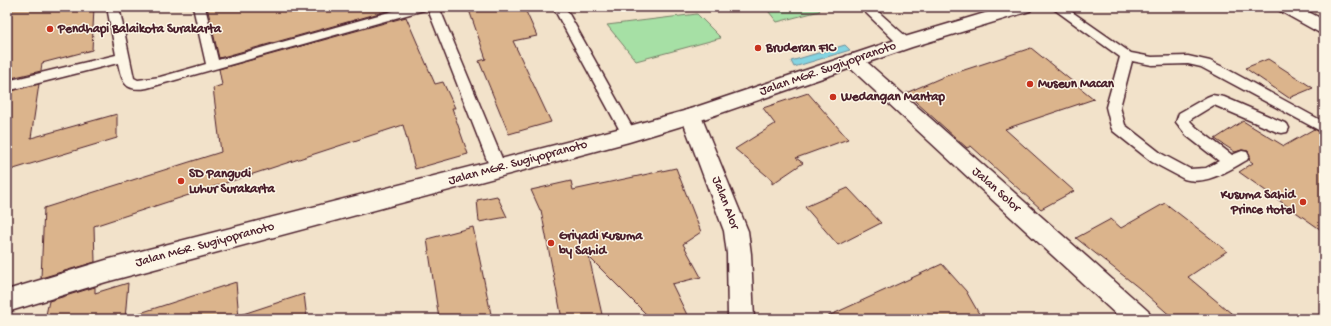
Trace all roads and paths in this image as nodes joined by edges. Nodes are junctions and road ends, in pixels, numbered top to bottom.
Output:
1 (113, 7) edge
2 (198, 7) edge
3 (420, 7) edge
4 (433, 7) edge
5 (559, 7) edge
6 (866, 7) edge
7 (1024, 7) edge
8 (1056, 7) edge
9 (1286, 7) edge
10 (1324, 28) edge
11 (905, 43) junction
12 (1127, 56) junction
13 (124, 57) junction
14 (853, 60) junction
15 (213, 66) junction
16 (7, 86) edge
17 (1299, 114) junction
18 (691, 116) junction
19 (1282, 128) junction
20 (1324, 128) edge
21 (629, 134) junction
22 (1271, 138) dead end
23 (498, 168) junction
24 (7, 301) edge
25 (741, 319) edge
26 (1140, 319) edge

1 - 13 lane
2 - 15 lane
3 - 15 lane
4 - 23 lane
5 - 21 lane
6 - 11 lane
7 - 11 street, Jalan MGR. Sugiyopranoto
8 - 12 lane
9 - 10 street
11 - 14 street, Jalan MGR. Sugiyopranoto
12 - 17 lane
12 - 19 lane
13 - 15 lane
13 - 16 lane
14 - 18 street, Jalan MGR. Sugiyopranoto
14 - 26 street, Jalan Solor
17 - 19 lane
17 - 20 lane
18 - 21 street, Jalan MGR. Sugiyopranoto
18 - 25 street, Jalan Alor
19 - 22 lane
21 - 23 street, Jalan MGR. Sugiyopranoto
23 - 24 street, Jalan MGR. Sugiyopranoto

